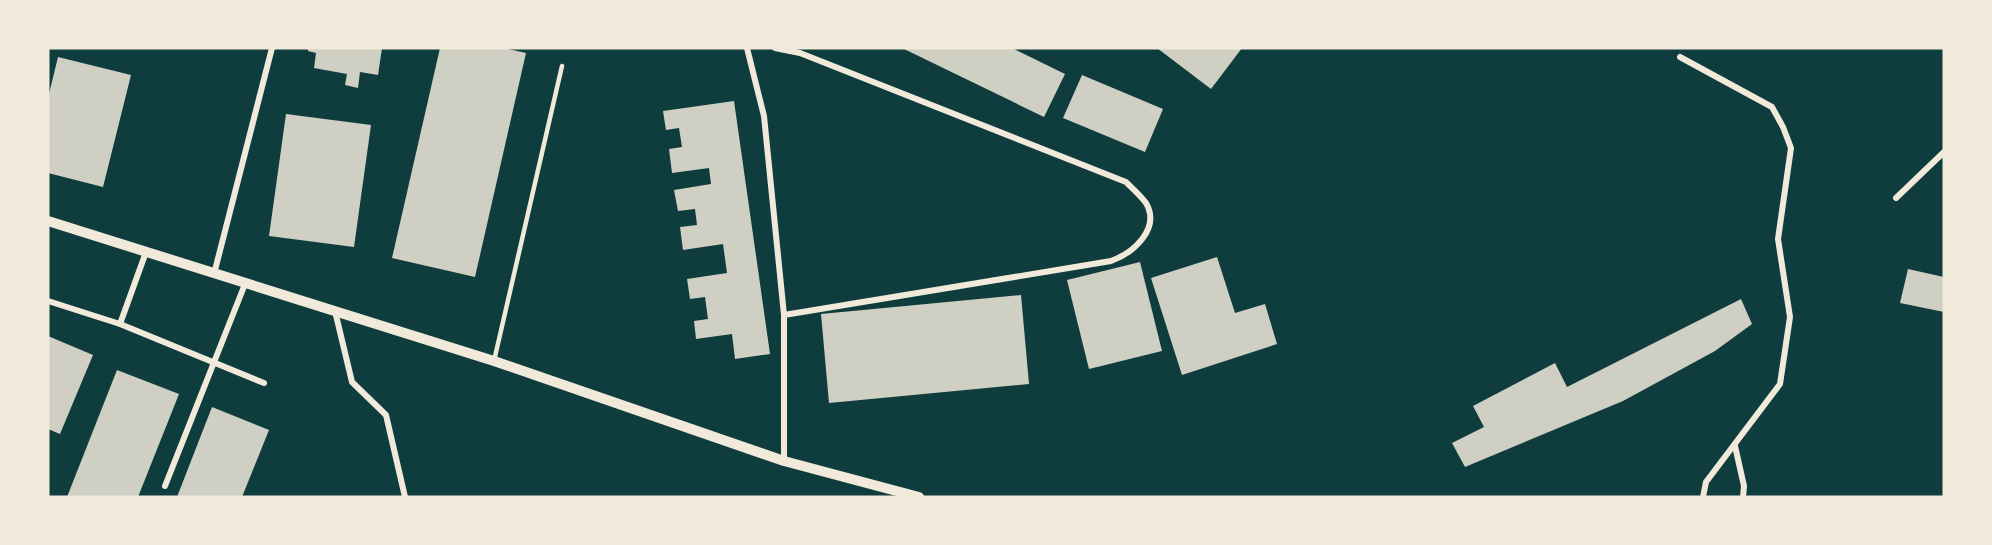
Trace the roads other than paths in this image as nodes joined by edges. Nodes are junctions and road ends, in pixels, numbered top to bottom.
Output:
1 (272, 48) edge
2 (747, 48) edge
3 (775, 48) edge
4 (1680, 57) dead end
5 (562, 66) dead end
6 (1944, 152) edge
7 (1896, 198) dead end
8 (48, 221) edge
9 (146, 252) junction
10 (214, 274) junction
11 (245, 284) junction
12 (48, 301) edge
13 (335, 311) junction
14 (784, 315) junction
15 (120, 324) junction
16 (494, 361) junction
17 (215, 363) junction
18 (264, 382) dead end
19 (1735, 446) junction
20 (784, 461) junction
21 (165, 486) dead end
22 (405, 497) edge
23 (919, 497) edge
24 (1703, 497) edge
25 (1743, 497) edge

1 - 10 street
2 - 14 street
3 - 14 street
4 - 19 street
5 - 16 lane
6 - 7 street
8 - 9 street
9 - 10 street
9 - 15 street
10 - 11 street
11 - 13 street
11 - 17 street
12 - 15 street
13 - 16 street
13 - 22 street
14 - 20 street
15 - 17 street
16 - 20 street
17 - 18 street
17 - 21 street
19 - 24 street
19 - 25 street
20 - 23 street

